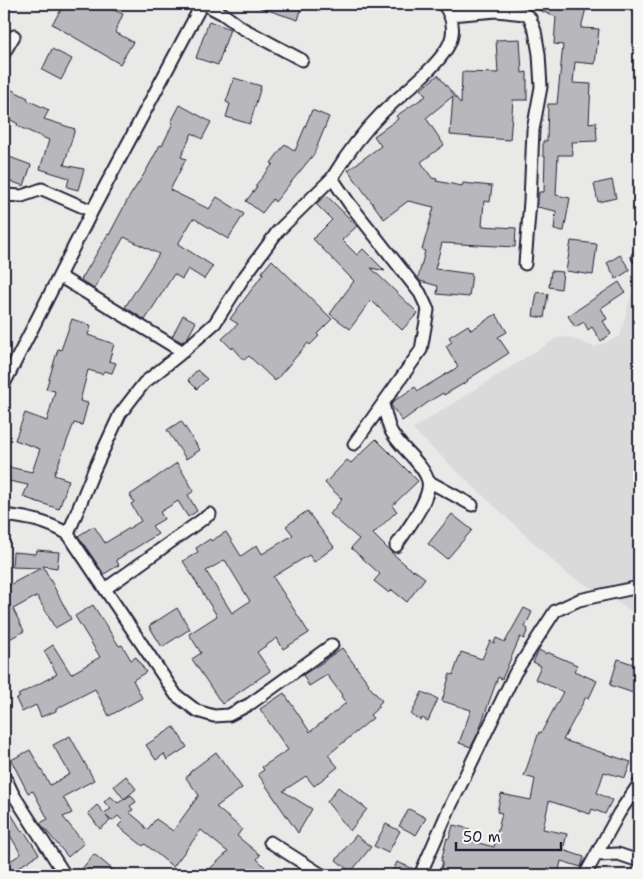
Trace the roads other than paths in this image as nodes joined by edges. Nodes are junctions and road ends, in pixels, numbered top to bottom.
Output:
1 (203, 4) edge
2 (443, 4) edge
3 (451, 15) junction
4 (14, 36) dead end
5 (4, 53) edge
6 (302, 60) dead end
7 (332, 178) junction
8 (4, 195) edge
9 (92, 211) junction
10 (525, 264) dead end
11 (59, 276) junction
12 (183, 352) junction
13 (4, 384) edge
14 (383, 405) junction
15 (354, 444) dead end
16 (428, 481) junction
17 (472, 505) dead end
18 (210, 514) dead end
19 (4, 515) edge
20 (68, 534) junction
21 (396, 546) dead end
22 (639, 587) edge
23 (104, 589) junction
24 (332, 645) dead end
25 (4, 775) edge
26 (639, 784) edge
27 (8, 797) edge
28 (270, 842) dead end
29 (597, 855) junction
30 (639, 861) edge
31 (65, 875) edge
32 (322, 875) edge
33 (420, 875) edge
34 (585, 875) edge

1 - 6 street
1 - 9 street
2 - 3 street
3 - 7 street
3 - 10 street
4 - 5 street
7 - 12 street
7 - 14 street
8 - 9 street
9 - 11 street
11 - 12 street
11 - 13 street
12 - 20 street
14 - 15 street
14 - 16 street
16 - 17 street
16 - 21 street
18 - 23 street
19 - 20 street
20 - 23 street
22 - 33 street
23 - 24 street
25 - 27 street
26 - 29 street
27 - 31 street
28 - 32 street
29 - 30 street
29 - 34 street

